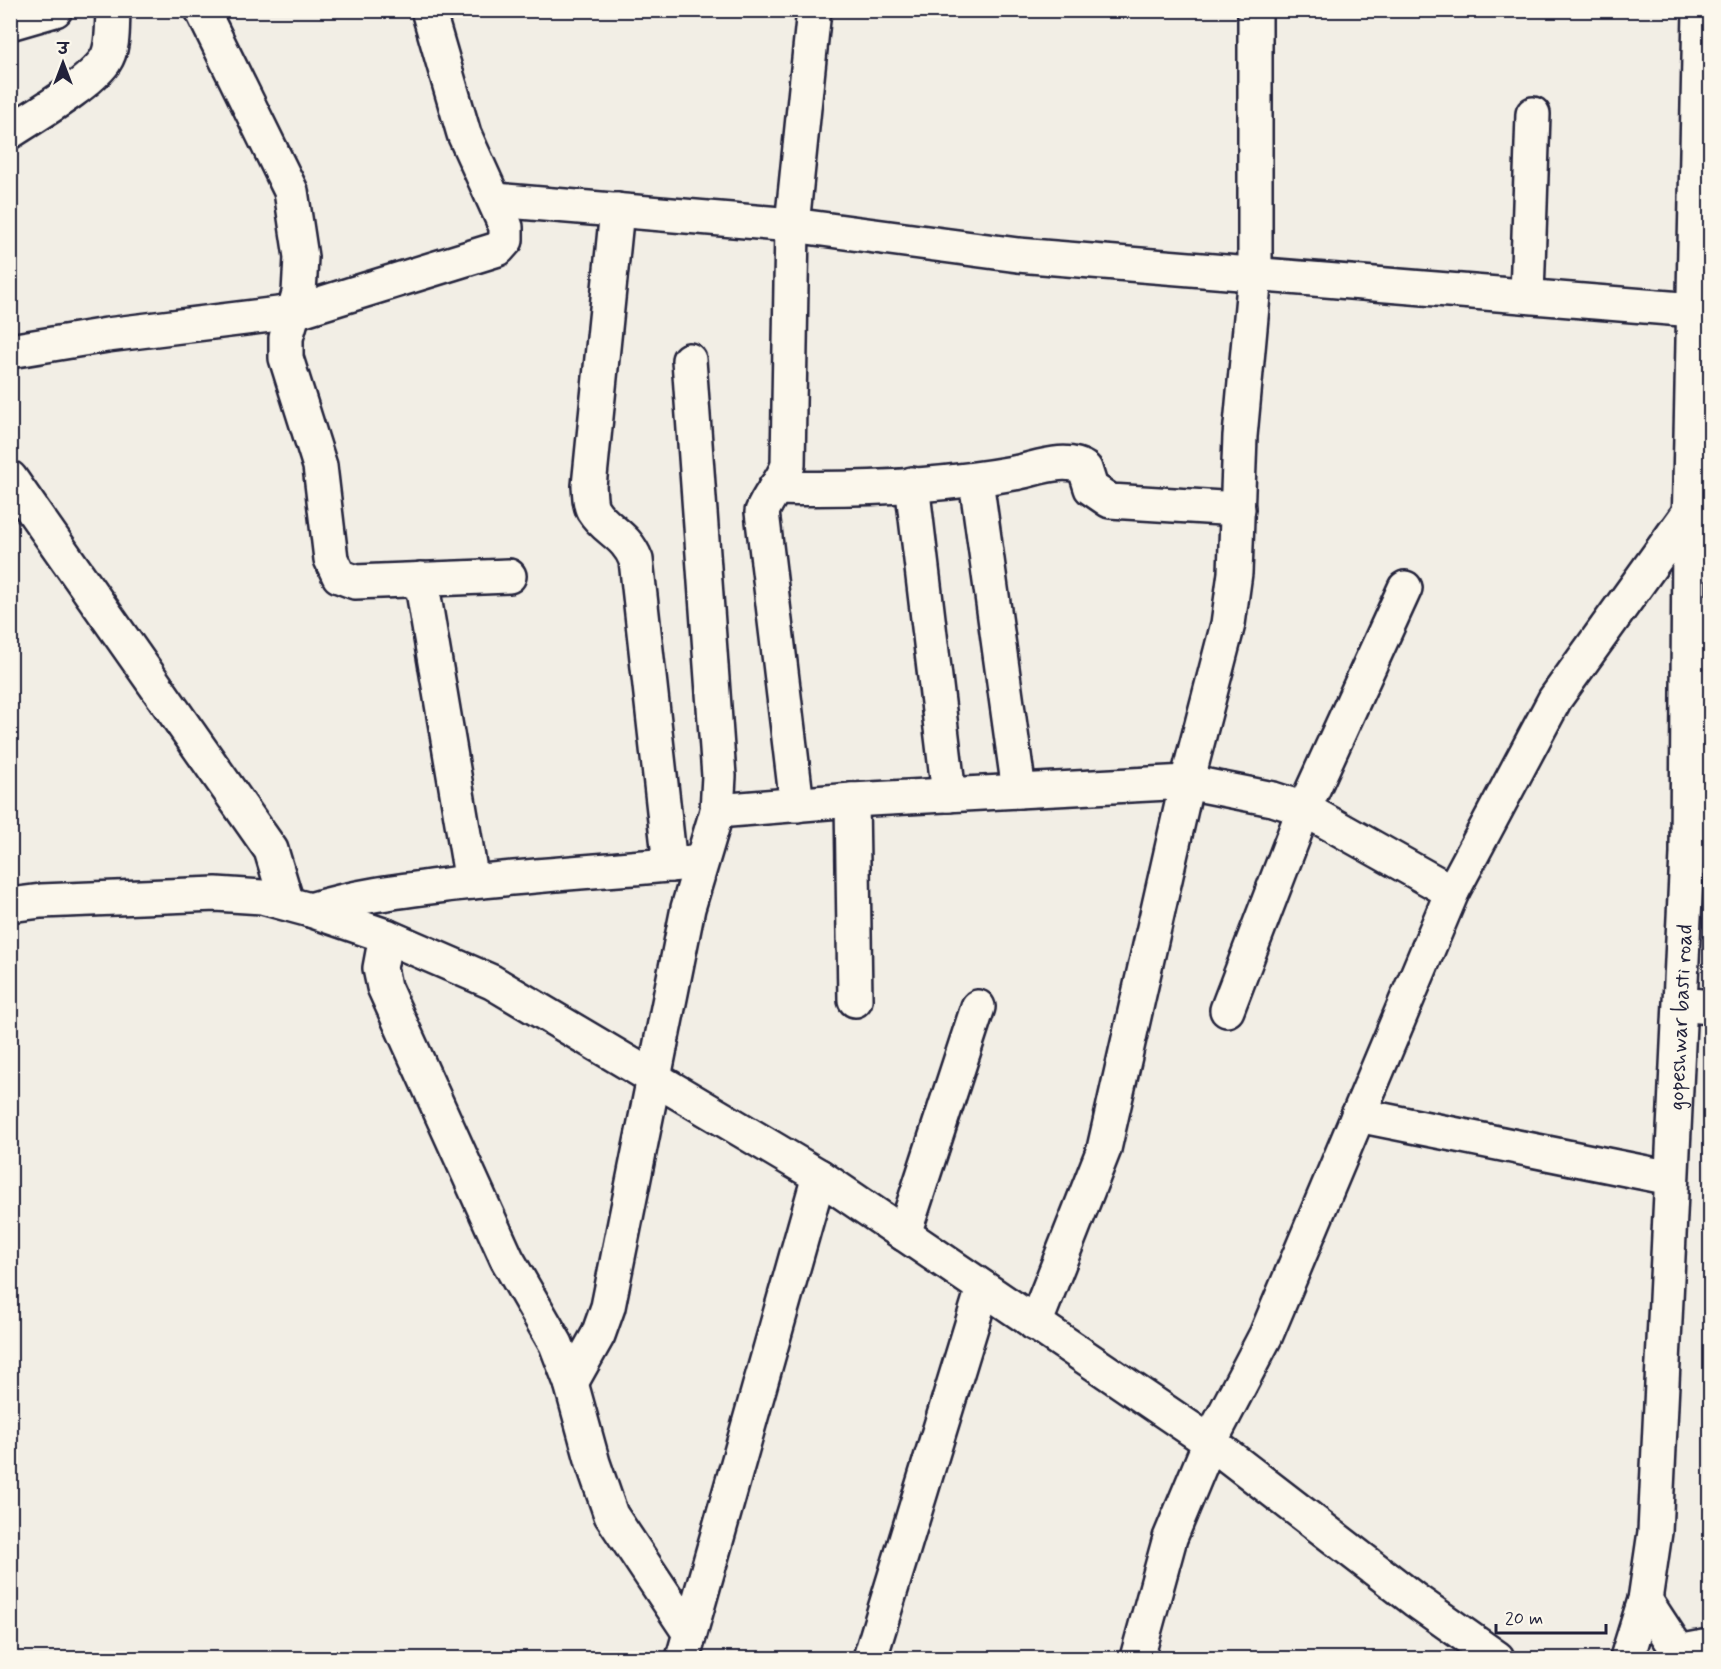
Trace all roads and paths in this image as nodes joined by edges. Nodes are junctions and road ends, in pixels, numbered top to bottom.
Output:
1 (55, 10) edge
2 (113, 10) edge
3 (202, 10) edge
4 (428, 10) edge
5 (814, 10) edge
6 (1255, 10) edge
7 (1700, 10) edge
8 (10, 23) edge
9 (1533, 114) dead end
10 (10, 132) edge
11 (495, 201) junction
12 (617, 210) junction
13 (792, 225) junction
14 (1255, 274) junction
15 (1527, 296) junction
16 (1694, 310) junction
17 (294, 312) junction
18 (10, 351) edge
19 (689, 360) dead end
20 (10, 478) edge
21 (976, 480) junction
22 (912, 484) junction
23 (776, 488) junction
24 (1238, 509) junction
25 (1690, 511) junction
26 (509, 576) dead end
27 (422, 579) junction
28 (1405, 588) dead end
29 (1187, 782) junction
30 (1019, 791) junction
31 (949, 795) junction
32 (852, 800) junction
33 (796, 805) junction
34 (1304, 808) junction
35 (717, 811) junction
36 (685, 864) junction
37 (472, 882) junction
38 (1452, 892) junction
39 (10, 905) edge
40 (299, 906) junction
41 (386, 936) junction
42 (855, 999) dead end
43 (1696, 1005) edge
44 (978, 1007) dead end
45 (1227, 1010) dead end
46 (655, 1077) junction
47 (1358, 1115) junction
48 (819, 1176) junction
49 (1671, 1178) junction
50 (904, 1234) junction
51 (983, 1288) junction
52 (1035, 1324) junction
53 (572, 1383) junction
54 (1210, 1442) junction
55 (1645, 1600) junction
56 (686, 1645) edge
57 (1710, 1646) edge
58 (1681, 1655) edge
59 (870, 1659) edge
60 (1137, 1659) edge
61 (1497, 1659) edge
62 (1627, 1659) edge

1 - 8 street
2 - 10 street
3 - 17 street
4 - 11 street
5 - 13 street
6 - 14 street
7 - 16 street, gopeshwar basti road
9 - 15 street
11 - 12 street
11 - 17 street
12 - 13 street
12 - 36 street
13 - 14 street
13 - 23 street
14 - 15 street
14 - 24 street
15 - 16 street
16 - 25 street, gopeshwar basti road
17 - 18 street
17 - 27 street
19 - 35 street
20 - 40 street
21 - 22 street
21 - 24 street
21 - 30 street
22 - 23 street
22 - 31 street
23 - 33 street
24 - 29 street
25 - 38 street
25 - 43 street, gopeshwar basti road
26 - 27 street
27 - 37 street
28 - 34 street
29 - 30 street
29 - 34 street
29 - 52 street
30 - 31 street
31 - 32 street
32 - 33 street
32 - 42 street
33 - 35 street
34 - 38 street
34 - 45 street
35 - 36 street
36 - 37 street
36 - 46 street
37 - 40 street
38 - 47 street
39 - 40 street
40 - 41 street
41 - 46 street
41 - 53 street
43 - 49 street, gopeshwar basti road
44 - 50 street
46 - 48 street
46 - 53 street
47 - 49 street
47 - 54 street
48 - 50 street
48 - 56 street
49 - 55 street, gopeshwar basti road
50 - 51 street
51 - 52 street
51 - 59 street
52 - 54 street
53 - 56 street
54 - 60 street
54 - 61 street
55 - 58 street
55 - 62 street, gopeshwar basti road
57 - 58 street

